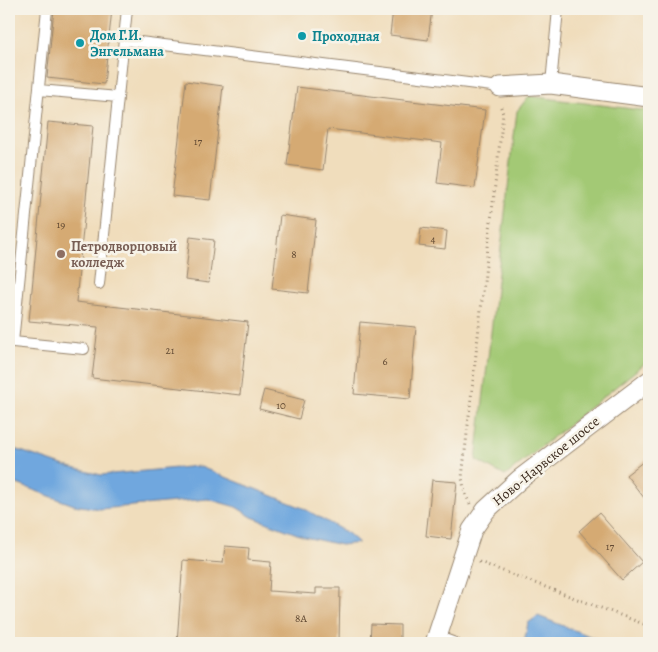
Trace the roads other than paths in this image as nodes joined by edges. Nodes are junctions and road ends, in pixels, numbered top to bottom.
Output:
1 (47, 9) edge
2 (127, 9) edge
3 (558, 9) edge
4 (124, 40) junction
5 (551, 84) junction
6 (500, 87) joint
7 (39, 90) junction
8 (118, 97) junction
9 (649, 97) edge
10 (99, 284) dead end
11 (84, 349) dead end
12 (649, 381) edge
13 (436, 640) edge
14 (455, 643) edge

1 - 7 lane
2 - 4 lane
3 - 5 lane
4 - 6 lane
4 - 8 lane
5 - 6 street
5 - 9 street
7 - 8 lane
7 - 11 lane
8 - 10 lane
12 - 13 street, Ново-Нарвское шоссе
13 - 14 lane

